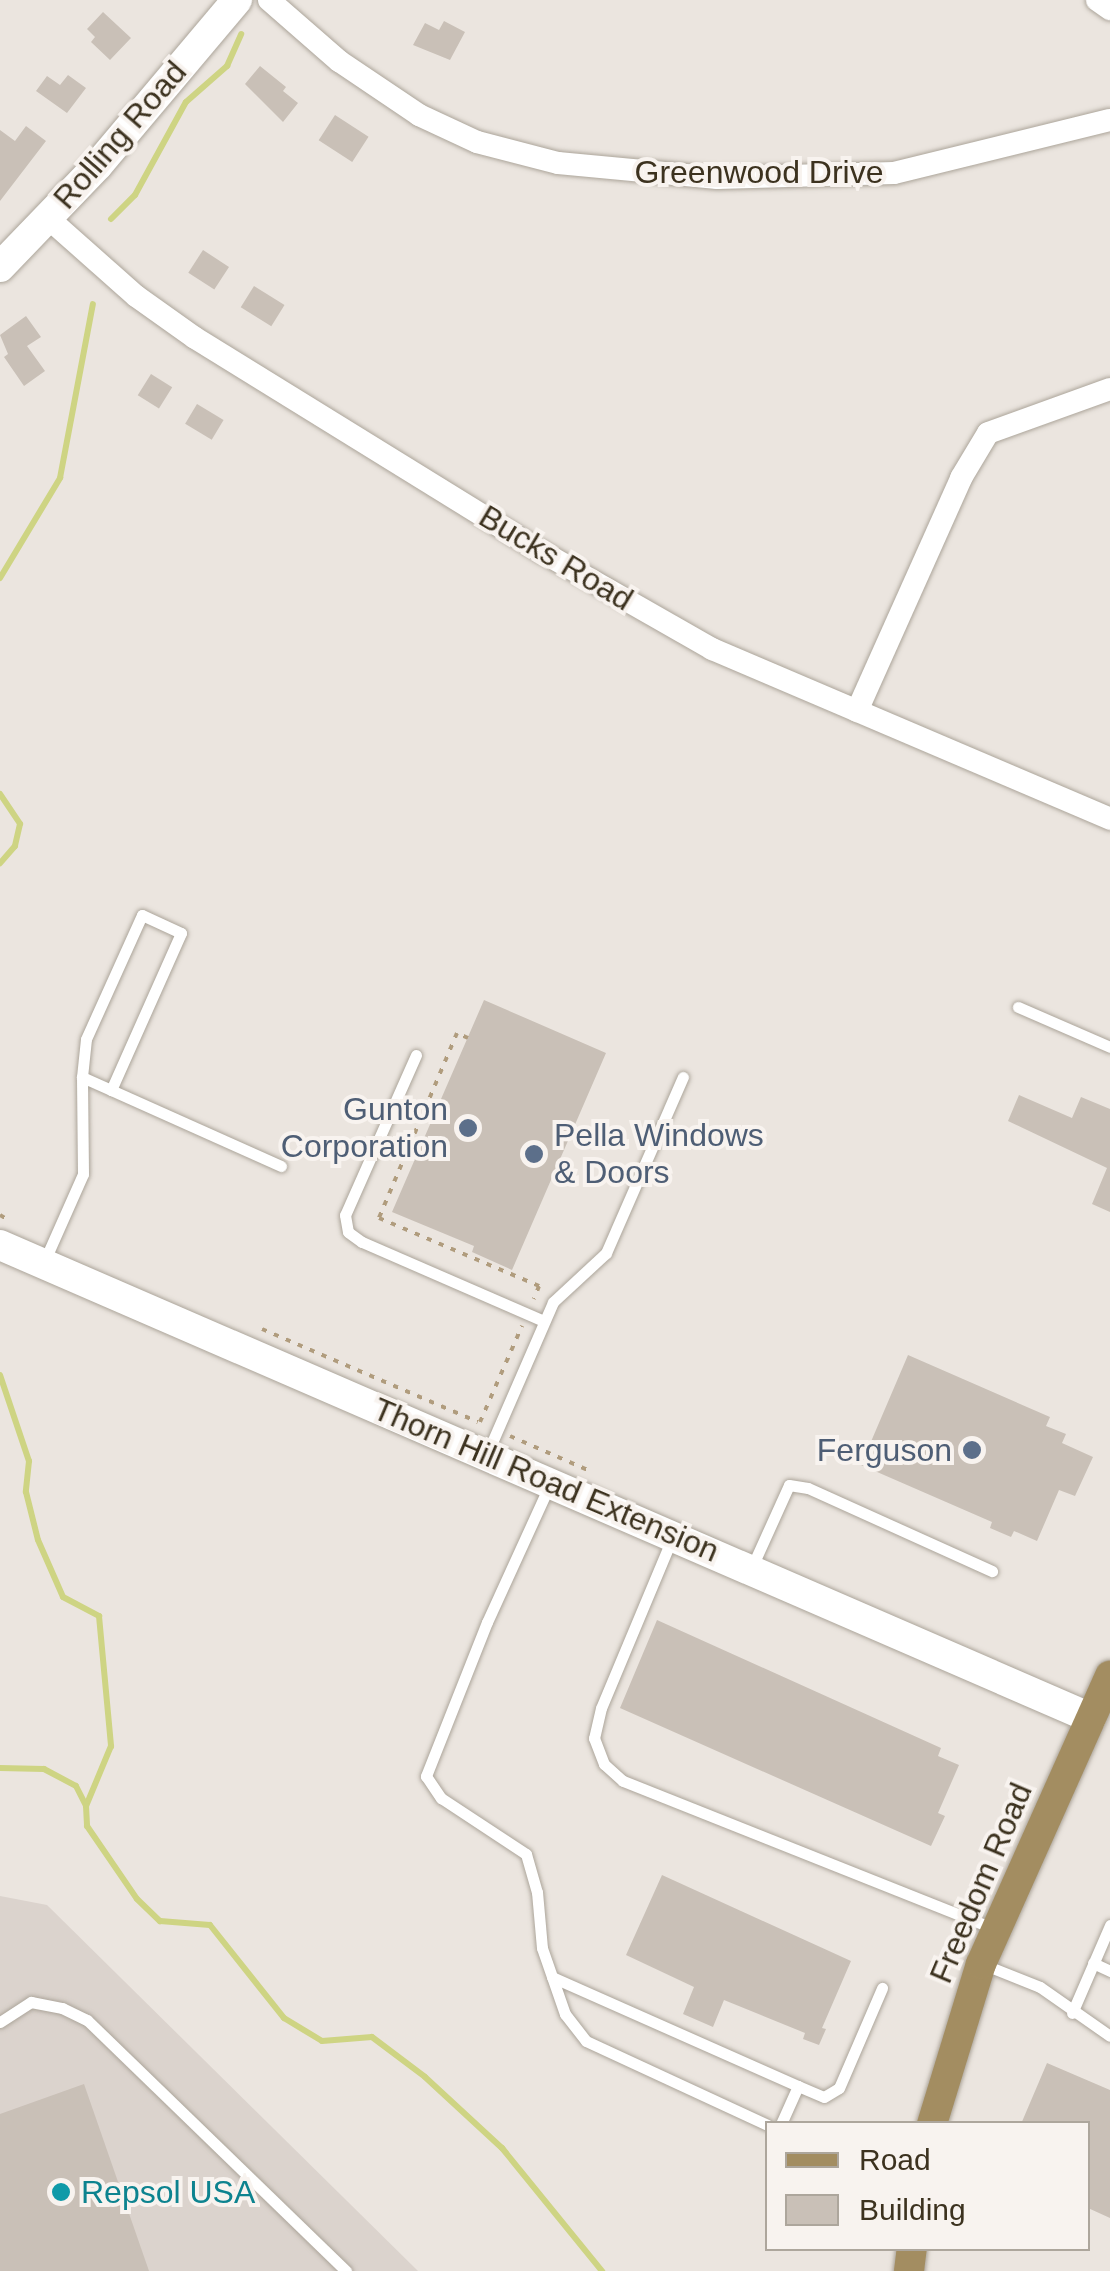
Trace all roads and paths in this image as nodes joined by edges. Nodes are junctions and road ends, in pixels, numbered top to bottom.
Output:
1 (237, 0) edge
2 (269, 0) edge
3 (1097, 0) edge
4 (1110, 8) edge
5 (1110, 120) edge
6 (48, 218) junction
7 (0, 267) edge
8 (1110, 389) edge
9 (857, 711) junction
10 (1110, 819) edge
11 (1018, 1007) dead end
12 (468, 1038) dead end
13 (1110, 1046) edge
14 (416, 1055) dead end
15 (82, 1077) junction
16 (683, 1077) dead end
17 (110, 1090) junction
18 (281, 1166) dead end
19 (2, 1226) edge
20 (43, 1263) junction
21 (527, 1314) junction
22 (544, 1321) junction
23 (262, 1328) dead end
24 (492, 1442) junction
25 (590, 1471) dead end
26 (551, 1482) junction
27 (674, 1534) junction
28 (751, 1568) junction
29 (992, 1571) dead end
30 (1110, 1676) edge
31 (1096, 1720) junction
32 (1110, 1925) edge
33 (995, 1929) junction
34 (981, 1964) junction
35 (1093, 1964) junction
36 (1110, 1970) edge
37 (552, 1977) junction
38 (882, 1988) dead end
39 (1072, 2013) junction
40 (0, 2022) edge
41 (1110, 2036) edge
42 (798, 2086) junction
43 (782, 2121) edge
44 (933, 2121) edge
45 (765, 2123) edge
46 (346, 2271) edge

1 - 6 street, Rolling Road
2 - 5 street, Greenwood Drive
3 - 4 street
6 - 7 street, Rolling Road
6 - 9 street, Bucks Road
8 - 9 street
9 - 10 street, Bucks Road
11 - 13 lane
12 - 21 path
14 - 21 lane
15 - 17 lane
15 - 17 lane
15 - 20 lane
16 - 22 lane
17 - 18 lane
19 - 20 street, Thorn Hill Road Extension
20 - 24 street, Thorn Hill Road Extension
21 - 22 lane
21 - 23 path
22 - 24 lane
24 - 25 path
24 - 26 street, Thorn Hill Road Extension
26 - 27 street, Thorn Hill Road Extension
26 - 37 lane
27 - 28 street, Thorn Hill Road Extension
27 - 33 lane
28 - 29 lane
28 - 31 street, Thorn Hill Road Extension
30 - 31 main road, Freedom Road
31 - 33 main road, Freedom Road
32 - 35 lane
33 - 34 main road, Freedom Road
34 - 39 lane
34 - 44 main road, Freedom Road
35 - 36 lane
35 - 39 lane
37 - 42 lane
37 - 45 lane
38 - 42 lane
39 - 41 lane
40 - 46 lane
42 - 43 lane

